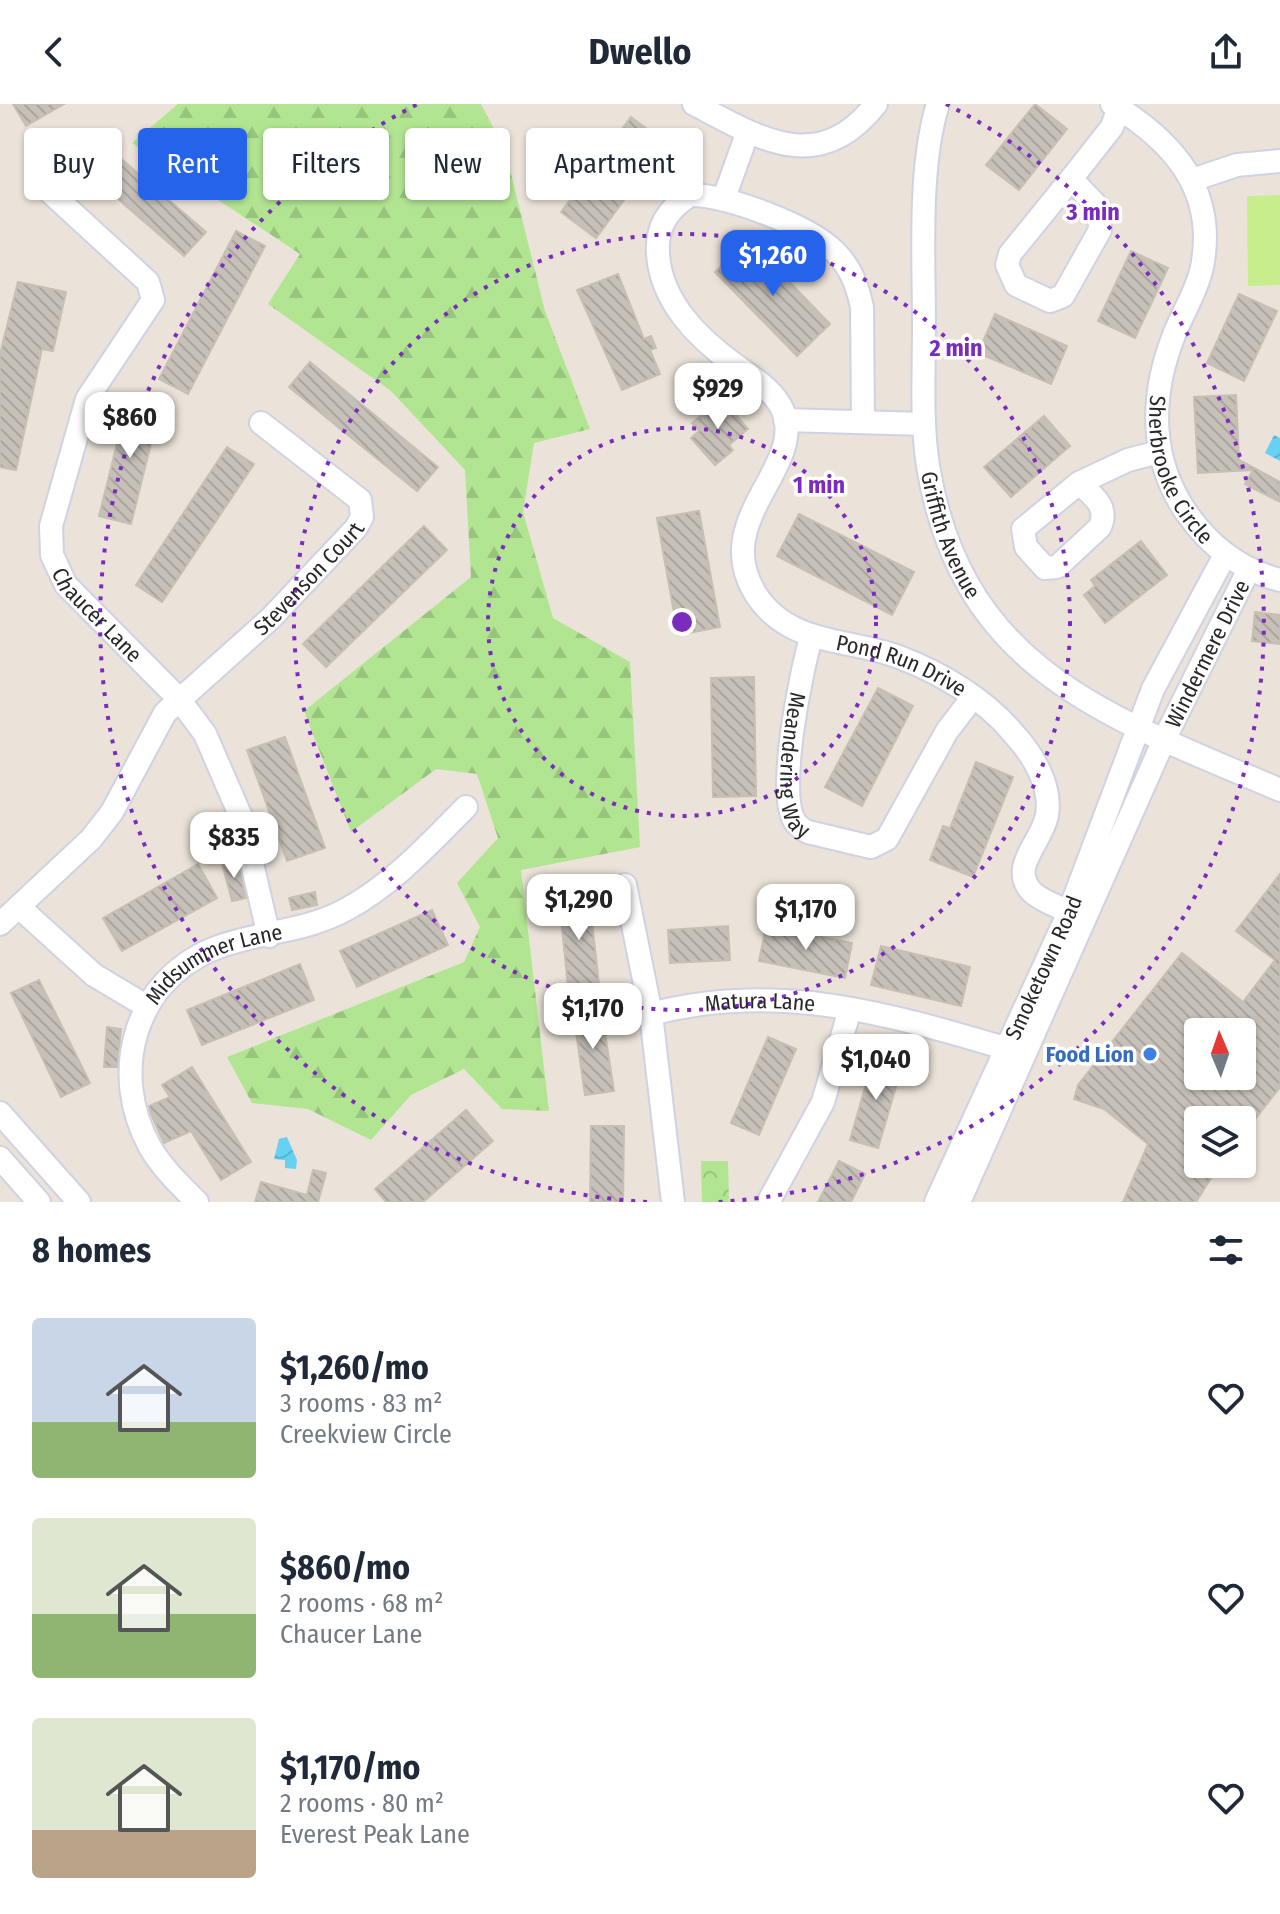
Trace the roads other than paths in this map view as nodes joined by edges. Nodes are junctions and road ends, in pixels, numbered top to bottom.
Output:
1 (694, 104) edge
2 (876, 104) edge
3 (938, 104) edge
4 (1117, 105) edge
5 (747, 134) junction
6 (1280, 161) edge
7 (1071, 179) junction
8 (1192, 180) junction
9 (724, 198) junction
10 (59, 200) edge
11 (785, 420) junction
12 (863, 422) junction
13 (261, 423) dead end
14 (924, 424) junction
15 (1159, 452) junction
16 (1079, 483) dead end
17 (1225, 555) junction
18 (1249, 569) junction
19 (1280, 580) edge
20 (811, 638) junction
21 (973, 697) junction
22 (179, 699) junction
23 (1136, 729) junction
24 (1164, 740) junction
25 (1280, 790) edge
26 (466, 807) dead end
27 (625, 885) dead end
28 (19, 907) junction
29 (1069, 912) junction
30 (0, 924) edge
31 (269, 936) junction
32 (146, 1006) junction
33 (850, 1009) junction
34 (651, 1014) junction
35 (1008, 1049) junction
36 (0, 1113) edge
37 (0, 1158) edge
38 (770, 1199) dead end
39 (39, 1202) edge
40 (79, 1202) edge
41 (197, 1202) edge
42 (673, 1202) edge
43 (936, 1202) edge
44 (959, 1202) edge

1 - 5 street
2 - 5 street
3 - 14 street, Griffith Avenue
4 - 7 street
4 - 8 street, Sherbrooke Circle
5 - 9 street
6 - 8 street
7 - 7 street
8 - 15 street, Sherbrooke Circle
9 - 11 street
9 - 12 street
10 - 22 street, Chaucer Lane
11 - 12 street
11 - 20 street, Pond Run Drive
12 - 14 street
13 - 22 street, Stevenson Court
14 - 23 street, Griffith Avenue
15 - 16 street
15 - 17 street, Sherbrooke Circle
17 - 18 street, Sherbrooke Circle
17 - 23 street, Windermere Drive
18 - 19 street, Sherbrooke Circle
18 - 24 street, Windermere Drive
20 - 21 street, Pond Run Drive
20 - 21 street, Meandering Way
21 - 29 street, Pond Run Drive
22 - 28 street
22 - 31 street, Chaucer Lane
23 - 24 street, Griffith Avenue
23 - 29 street, Smoketown Road
24 - 25 street, Griffith Avenue
24 - 44 street, Smoketown Road
26 - 31 street, Midsummer Lane
27 - 34 street
28 - 30 street
28 - 32 street
29 - 35 street, Smoketown Road
31 - 32 street, Midsummer Lane
32 - 41 street, Midsummer Lane
33 - 34 street, Matura Lane
33 - 35 street, Matura Lane
33 - 38 street
34 - 42 street
35 - 43 street, Smoketown Road
36 - 40 street
37 - 39 street

